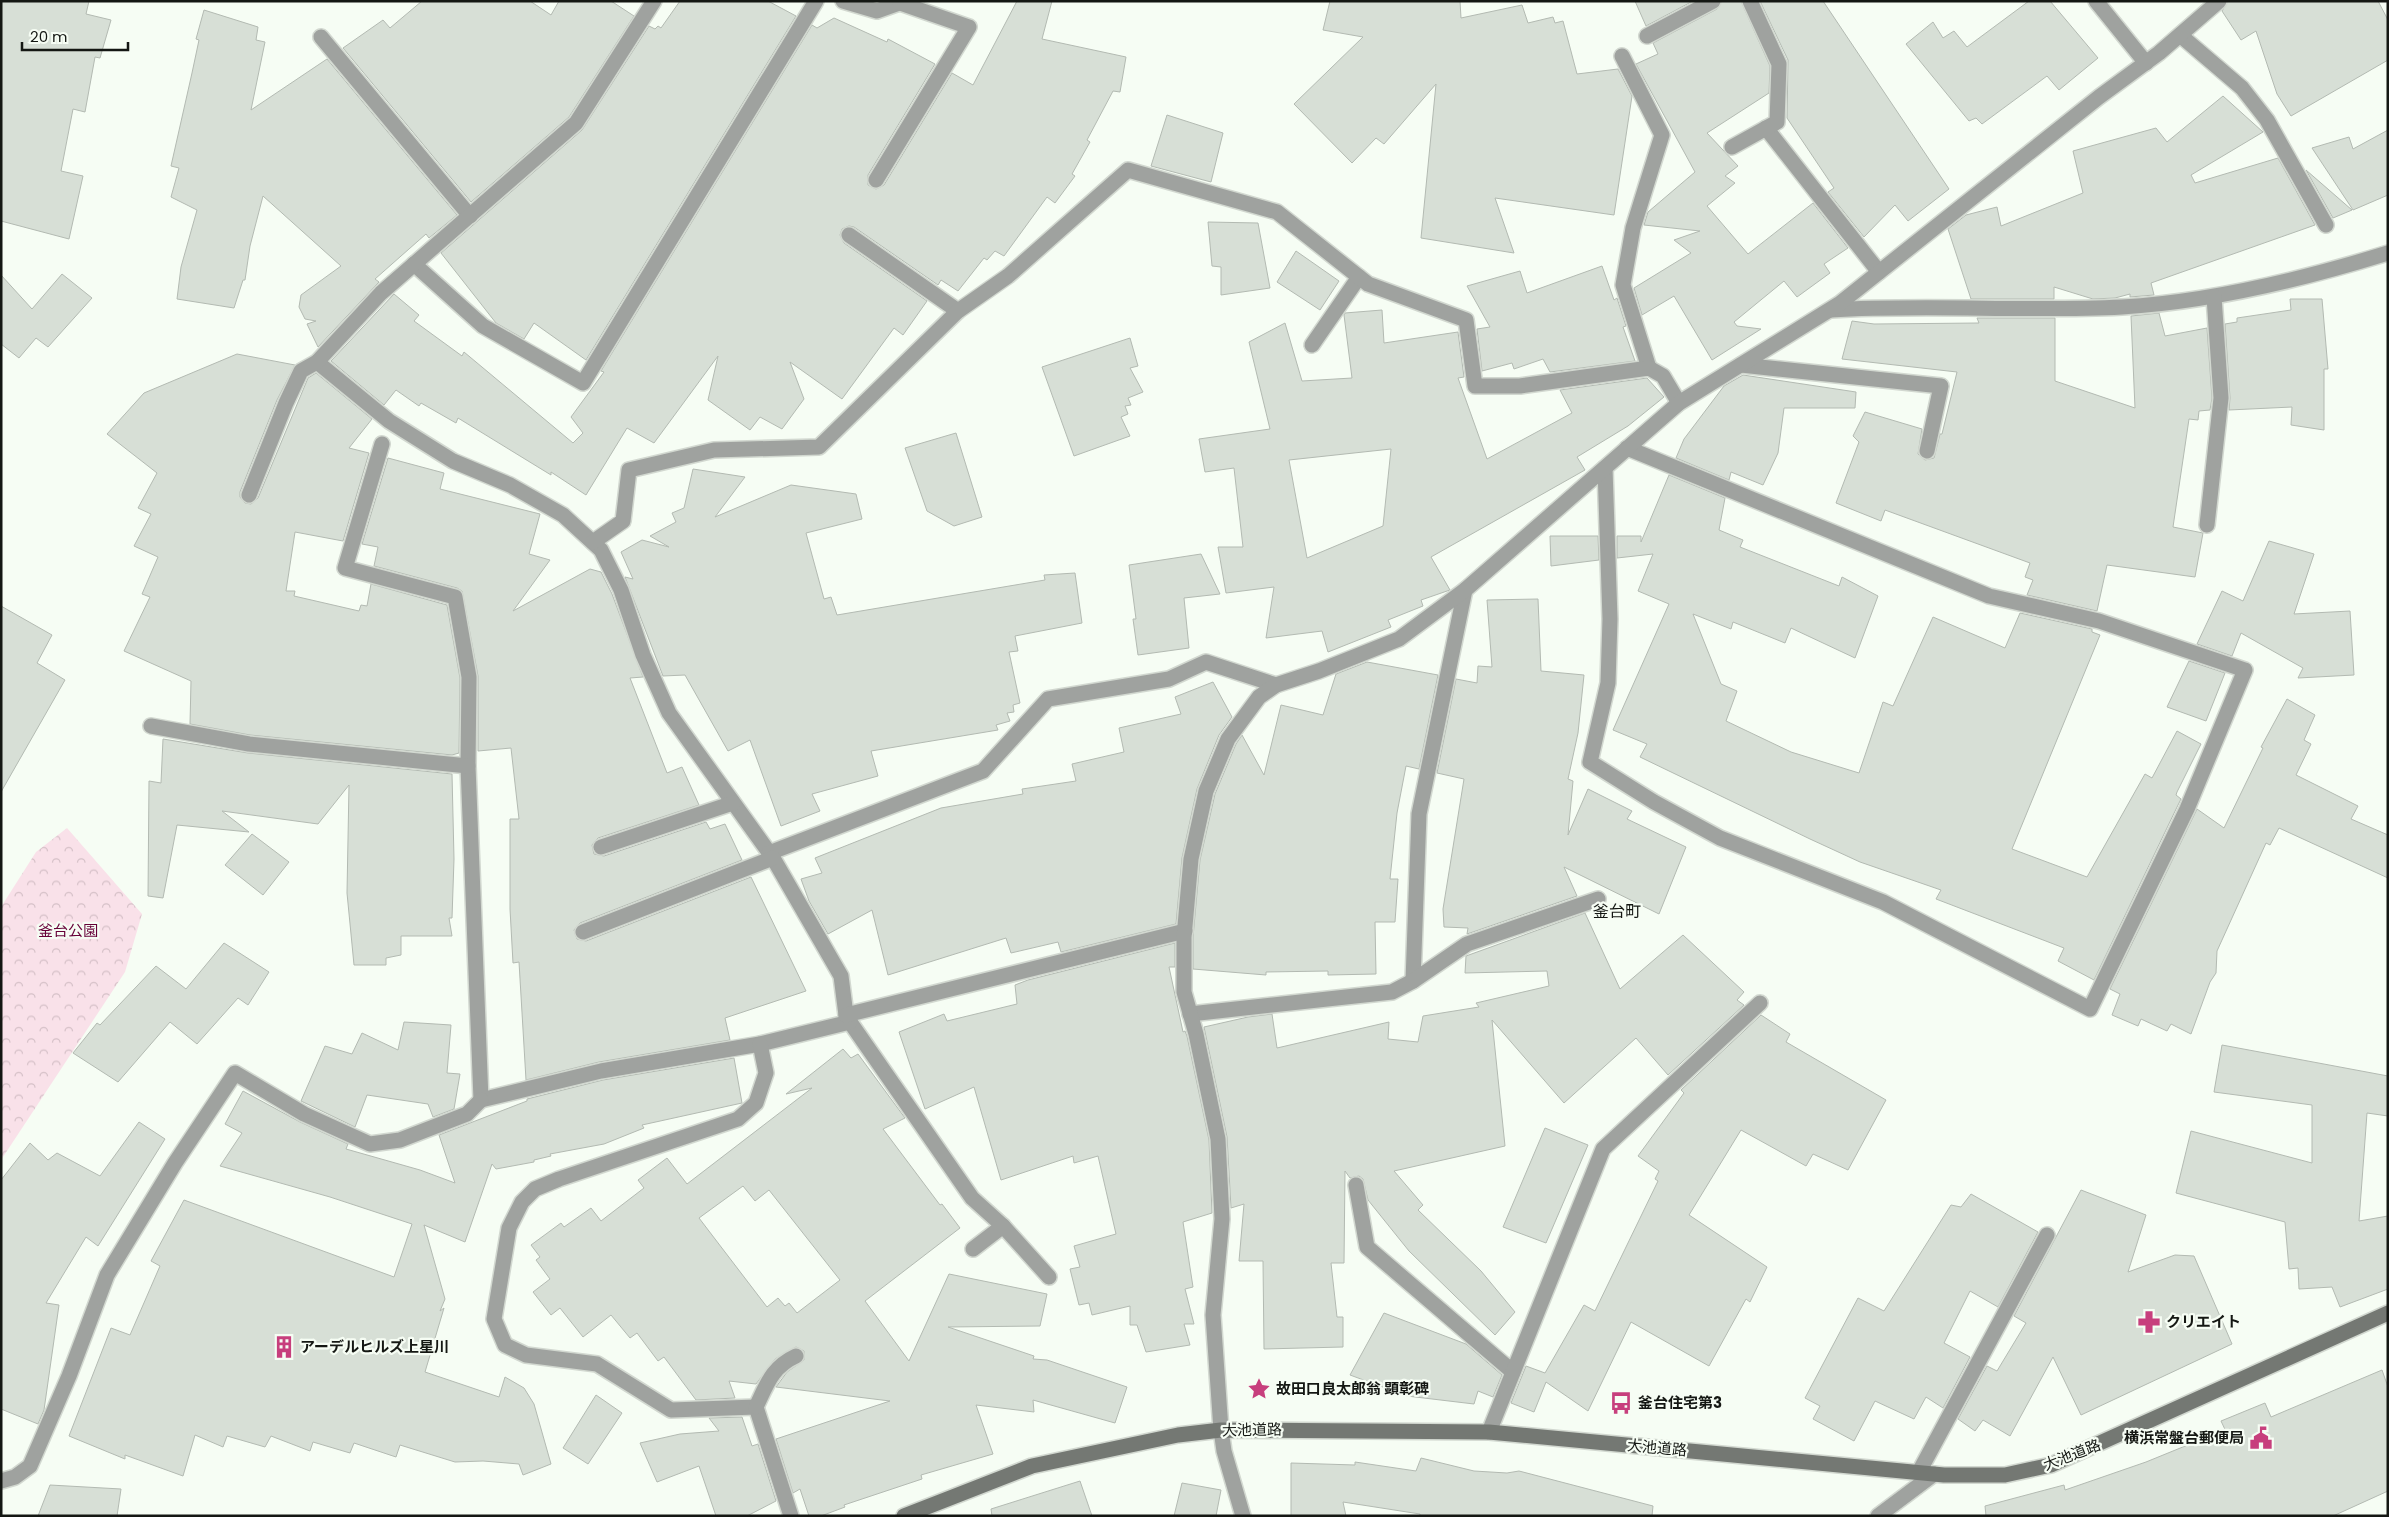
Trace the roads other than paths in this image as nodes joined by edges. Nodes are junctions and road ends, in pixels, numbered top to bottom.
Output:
1 (654, 1) edge
2 (816, 1) edge
3 (842, 1) edge
4 (1714, 1) edge
5 (1750, 1) edge
6 (2096, 1) edge
7 (2219, 1) edge
8 (903, 2) edge
9 (1647, 36) dead end
10 (2180, 36) junction
11 (321, 37) dead end
12 (1622, 56) dead end
13 (2146, 63) junction
14 (1766, 128) junction
15 (1732, 147) dead end
16 (876, 180) dead end
17 (470, 216) junction
18 (2326, 225) dead end
19 (849, 235) dead end
20 (2388, 252) edge
21 (414, 264) junction
22 (1879, 272) junction
23 (1359, 278) junction
24 (2214, 296) junction
25 (1828, 310) junction
26 (958, 311) junction
27 (1312, 345) dead end
28 (317, 362) junction
29 (1741, 365) junction
30 (1649, 368) junction
31 (1679, 403) junction
32 (382, 444) dead end
33 (1627, 448) junction
34 (1927, 451) dead end
35 (1605, 468) junction
36 (249, 495) dead end
37 (2208, 525) dead end
38 (592, 542) junction
39 (1465, 590) junction
40 (1276, 685) junction
41 (151, 726) dead end
42 (468, 766) junction
43 (733, 803) junction
44 (601, 847) dead end
45 (771, 856) junction
46 (1598, 899) dead end
47 (1185, 930) junction
48 (583, 932) dead end
49 (1413, 981) junction
50 (1760, 1003) dead end
51 (1190, 1014) junction
52 (848, 1018) junction
53 (760, 1044) junction
54 (481, 1100) junction
55 (1356, 1185) dead end
56 (1003, 1226) junction
57 (2048, 1235) dead end
58 (973, 1249) dead end
59 (1049, 1278) dead end
60 (2388, 1313) edge
61 (796, 1356) dead end
62 (1513, 1372) junction
63 (756, 1407) junction
64 (1221, 1430) junction
65 (1488, 1432) junction
66 (1927, 1473) junction
67 (1, 1481) edge
68 (791, 1516) edge
69 (904, 1516) edge
70 (1243, 1516) edge
71 (1878, 1516) edge

1 - 17 street
2 - 21 street
3 - 8 street
4 - 9 street
5 - 14 street
6 - 13 street
7 - 10 street
8 - 16 street
10 - 13 street
10 - 18 street
11 - 17 street
12 - 30 street
13 - 22 street
14 - 15 street
14 - 22 street
17 - 21 street
19 - 26 street
20 - 24 street
21 - 28 street
22 - 25 street
23 - 26 street
23 - 27 street
23 - 30 street
24 - 25 street
24 - 37 street
25 - 29 street
26 - 38 street
28 - 36 street
28 - 38 street
29 - 31 street
29 - 34 street
30 - 31 street
31 - 33 street
32 - 42 street
33 - 35 street
33 - 35 street
35 - 39 street
38 - 43 street
39 - 40 street
39 - 49 street
40 - 45 street
40 - 47 street
41 - 42 street
42 - 54 street
43 - 44 street
43 - 45 street
45 - 48 street
45 - 52 street
46 - 49 street
47 - 51 street
47 - 52 street
49 - 51 street
50 - 62 street
51 - 64 street
52 - 53 street
52 - 56 street
53 - 54 street
53 - 63 street
54 - 67 street
55 - 62 street
56 - 58 street
56 - 59 street
57 - 66 street
60 - 66 street, 大池道路
61 - 63 street
62 - 65 street
63 - 68 street
64 - 65 street, 大池道路
64 - 69 street, 大池道路
64 - 70 street
65 - 66 street, 大池道路
66 - 71 street

